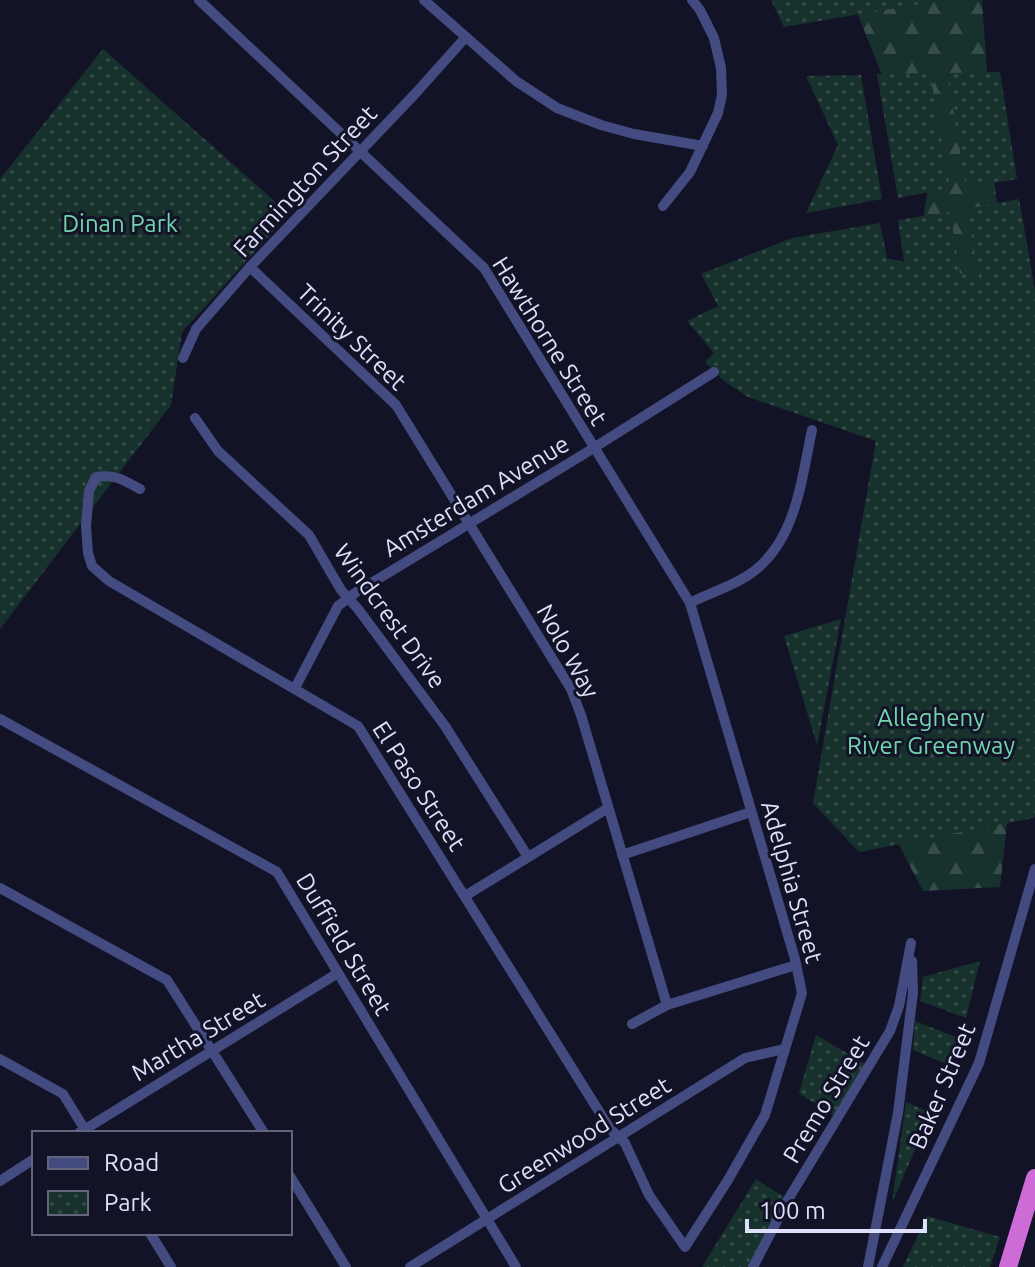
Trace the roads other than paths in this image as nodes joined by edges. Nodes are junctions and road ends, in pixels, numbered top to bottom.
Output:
1 (199, 0) edge
2 (424, 0) edge
3 (692, 0) edge
4 (465, 38) junction
5 (703, 146) junction
6 (359, 151) junction
7 (663, 206) dead end
8 (250, 267) junction
9 (183, 358) dead end
10 (714, 372) dead end
11 (195, 418) dead end
12 (812, 430) dead end
13 (594, 448) junction
14 (140, 489) dead end
15 (469, 523) junction
16 (348, 598) junction
17 (690, 603) junction
18 (295, 688) junction
19 (0, 719) edge
20 (608, 808) junction
21 (751, 812) junction
22 (622, 855) junction
23 (528, 857) junction
24 (1035, 869) edge
25 (0, 888) edge
26 (465, 896) junction
27 (796, 965) junction
28 (338, 973) junction
29 (667, 1005) junction
30 (632, 1024) dead end
31 (784, 1049) junction
32 (213, 1050) junction
33 (0, 1059) edge
34 (83, 1131) edge
35 (86, 1131) edge
36 (263, 1131) edge
37 (618, 1137) junction
38 (32, 1160) edge
39 (1035, 1178) edge
40 (292, 1179) edge
41 (0, 1181) edge
42 (488, 1219) junction
43 (151, 1235) edge
44 (685, 1247) joint
45 (171, 1267) edge
46 (346, 1267) edge
47 (410, 1267) edge
48 (516, 1267) edge
49 (753, 1267) edge
50 (868, 1267) edge
51 (882, 1267) edge
52 (1008, 1267) edge

1 - 6 street, Hawthorne Street
2 - 4 street
3 - 5 street
4 - 5 street
4 - 6 street, Farmington Street
5 - 7 street
6 - 8 street, Farmington Street
6 - 13 street, Hawthorne Street
8 - 9 street, Farmington Street
8 - 15 street, Trinity Street
10 - 13 street, Amsterdam Avenue
11 - 16 street, Windcrest Drive
12 - 17 street
13 - 15 street, Amsterdam Avenue
13 - 17 street, Hawthorne Street
14 - 18 street, El Paso Street
15 - 16 street, Amsterdam Avenue
15 - 20 street, Nolo Way
16 - 18 street, Amsterdam Avenue
16 - 23 street, Windcrest Drive
17 - 21 street, Adelphia Street
18 - 26 street, El Paso Street
19 - 28 street, Duffield Street
20 - 22 street
20 - 23 street
21 - 22 street
21 - 27 street, Adelphia Street
22 - 29 street
23 - 26 street
24 - 51 street, Baker Street
25 - 32 street
26 - 37 street, El Paso Street
27 - 29 street
27 - 31 street, Adelphia Street
28 - 32 street, Martha Street
28 - 42 street, Duffield Street
29 - 30 street
31 - 37 street, Greenwood Street
31 - 44 street, Adelphia Street
32 - 35 street, Martha Street
32 - 36 street
33 - 34 street
37 - 42 street, Greenwood Street
37 - 44 street, El Paso Street
38 - 41 street
39 - 52 highway
40 - 46 street
42 - 47 street, Greenwood Street
42 - 48 street, Duffield Street
43 - 45 street
49 - 50 street, Premo Street

